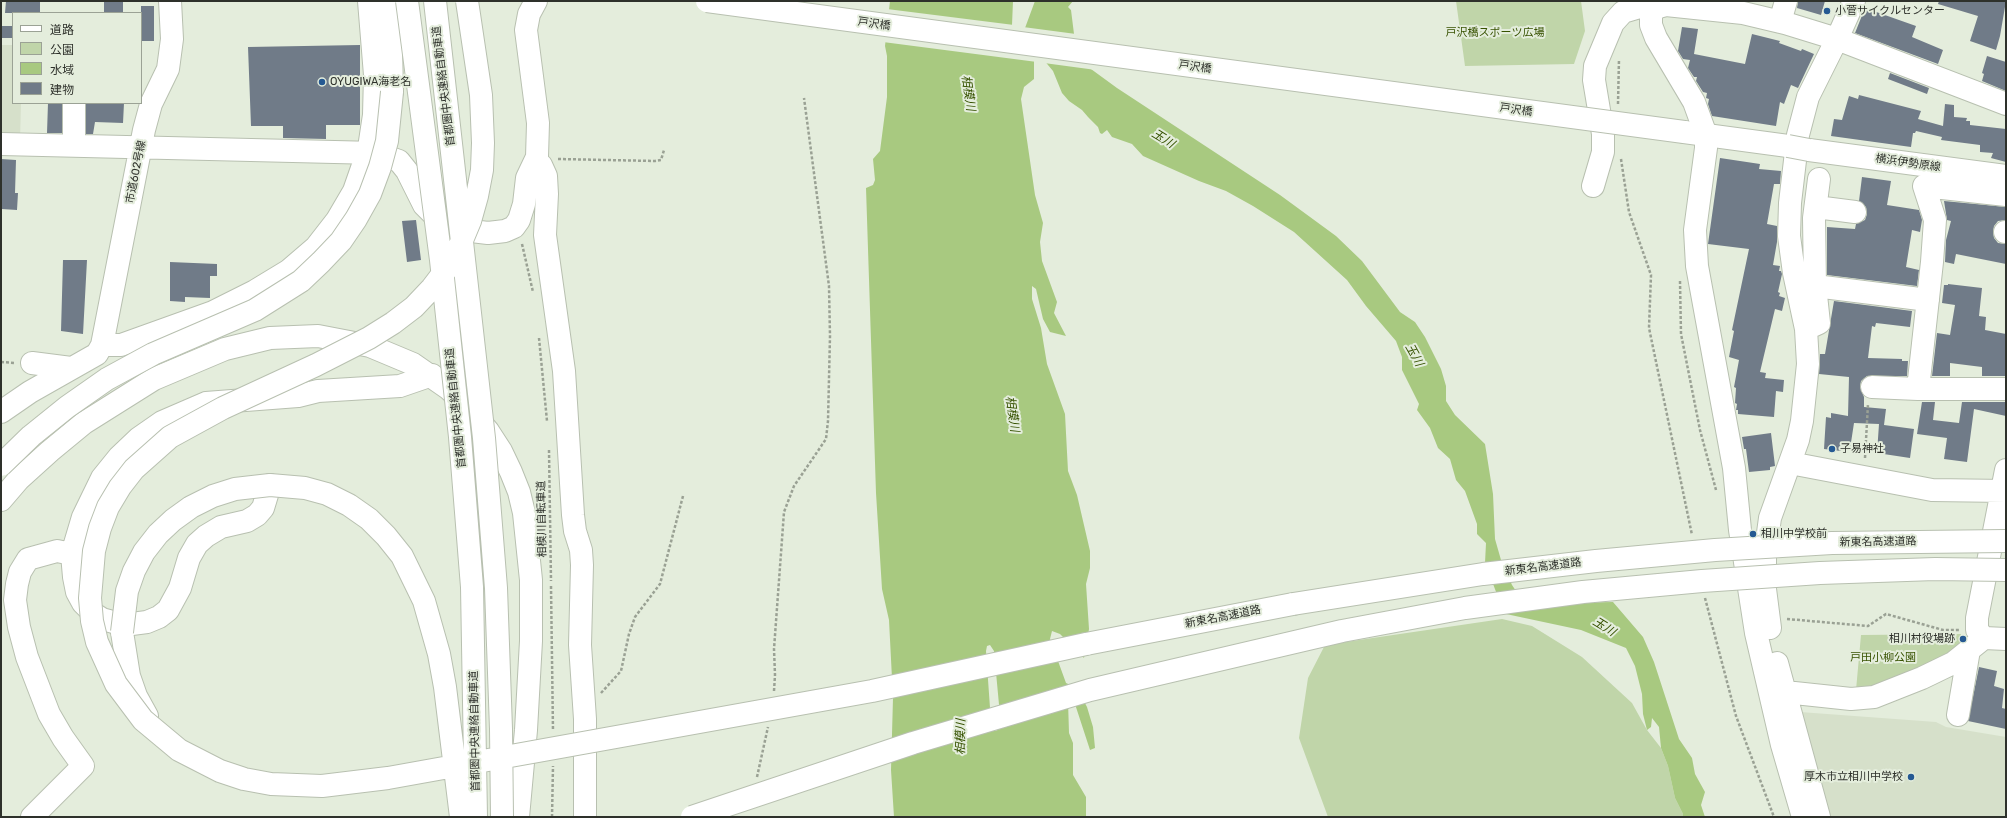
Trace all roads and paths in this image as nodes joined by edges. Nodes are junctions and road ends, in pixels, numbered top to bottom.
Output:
1 (170, 1) edge
2 (369, 1) edge
3 (390, 1) edge
4 (407, 1) edge
5 (435, 1) edge
6 (468, 1) edge
7 (536, 1) edge
8 (707, 1) edge
9 (1786, 1) edge
10 (1854, 1) edge
11 (1645, 7) edge
12 (1780, 22) junction
13 (1838, 39) junction
14 (1619, 55) dead end
15 (375, 75) junction
16 (804, 98) dead end
17 (74, 104) edge
18 (2006, 104) edge
19 (1618, 107) dead end
20 (1706, 135) junction
21 (1, 144) edge
22 (74, 145) junction
23 (141, 146) junction
24 (664, 150) dead end
25 (1620, 152) dead end
26 (368, 153) junction
27 (537, 159) junction
28 (2006, 176) edge
29 (1819, 179) dead end
30 (1593, 186) dead end
31 (2006, 195) edge
32 (1816, 207) junction
33 (1855, 212) dead end
34 (514, 227) junction
35 (1815, 286) junction
36 (534, 298) dead end
37 (1928, 300) junction
38 (1806, 329) junction
39 (1710, 333) junction
40 (539, 337) dead end
41 (102, 345) junction
42 (32, 363) dead end
43 (71, 368) junction
44 (432, 376) junction
45 (1872, 386) joint
46 (1918, 389) junction
47 (2006, 389) edge
48 (1, 412) edge
49 (547, 422) dead end
50 (549, 445) dead end
51 (1858, 458) dead end
52 (1790, 463) junction
53 (1, 465) edge
54 (2006, 470) edge
55 (270, 485) junction
56 (2004, 491) edge
57 (683, 496) dead end
58 (1, 500) edge
59 (1770, 518) junction
60 (1692, 537) dead end
61 (2006, 541) edge
62 (72, 554) junction
63 (2006, 570) edge
64 (1704, 592) dead end
65 (1786, 619) dead end
66 (1972, 640) junction
67 (2006, 640) edge
68 (1785, 692) junction
69 (600, 695) dead end
70 (773, 695) dead end
71 (1958, 716) dead end
72 (769, 721) dead end
73 (162, 737) junction
74 (553, 737) dead end
75 (553, 761) dead end
76 (756, 779) dead end
77 (32, 817) edge
78 (461, 817) edge
79 (476, 817) edge
80 (502, 817) edge
81 (518, 817) edge
82 (552, 817) edge
83 (585, 817) edge
84 (692, 817) edge
85 (1774, 817) edge
86 (1803, 817) edge
87 (1819, 817) edge

1 - 23 main road, 市道602号線
2 - 15 main road
3 - 15 main road
3 - 53 main road, bridge
4 - 79 main road, 首都圏中央連絡自動車道, bridge
5 - 80 main road, 首都圏中央連絡自動車道, bridge
6 - 73 main road, 新東名高速道路, bridge
7 - 27 main road
8 - 20 main road, 戸沢橋, bridge
9 - 12 main road
10 - 13 main road
11 - 12 main road
11 - 20 main road
11 - 30 main road
12 - 13 main road
13 - 18 main road
13 - 38 main road
14 - 19 path
15 - 26 main road
16 - 70 path
17 - 22 main road
20 - 28 main road, 横浜伊勢原線, bridge
20 - 39 main road
21 - 22 main road
22 - 23 main road
23 - 26 main road
23 - 41 main road, 市道602号線
24 - 27 path
25 - 60 path
26 - 34 main road
26 - 41 main road
27 - 34 main road
27 - 83 main road
29 - 32 main road
31 - 37 main road
32 - 33 main road
32 - 35 main road
34 - 36 path
35 - 37 main road
35 - 38 main road
37 - 46 main road
38 - 52 main road
39 - 59 main road
39 - 86 main road
40 - 49 path
41 - 43 main road
42 - 43 main road
43 - 48 main road
44 - 58 main road
44 - 62 main road
44 - 81 main road, bridge
45 - 46 main road
45 - 51 path
46 - 47 main road
50 - 74 path, 相模川自転車道
52 - 56 main road
52 - 59 main road
54 - 56 main road
55 - 62 main road
55 - 73 main road, bridge
55 - 78 main road, bridge
56 - 66 main road
57 - 69 path
59 - 68 main road
61 - 73 main road, 新東名高速道路, bridge
62 - 77 main road
63 - 84 main road, bridge
64 - 85 path
65 - 66 path
66 - 67 main road
66 - 68 main road
66 - 71 main road
68 - 87 main road
72 - 76 path
75 - 82 path

